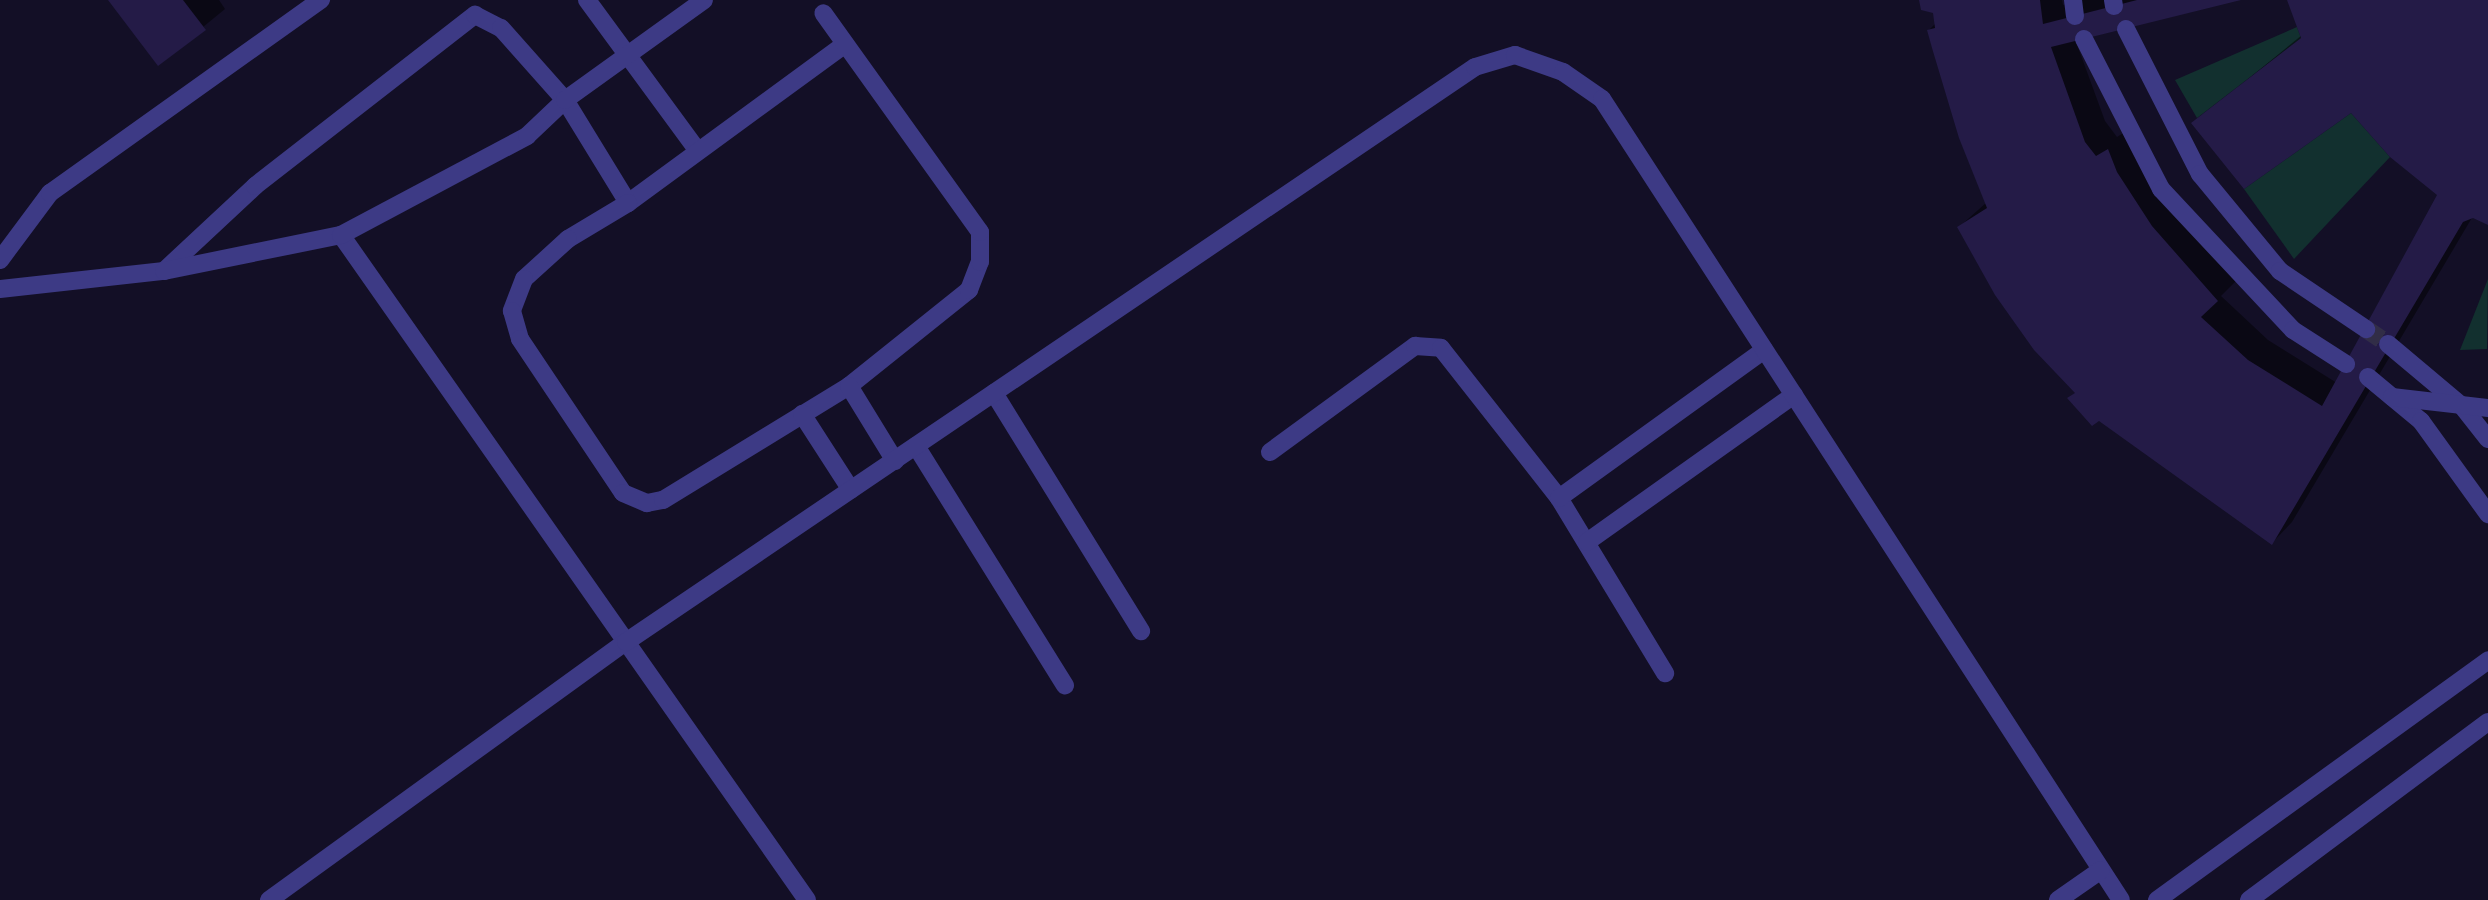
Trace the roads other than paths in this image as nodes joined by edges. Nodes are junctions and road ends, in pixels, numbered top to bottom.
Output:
1 (321, 0) edge
2 (587, 0) edge
3 (704, 0) edge
4 (823, 13) dead end
5 (2126, 29) dead end
6 (2084, 39) dead end
7 (845, 44) junction
8 (629, 56) junction
9 (565, 100) junction
10 (698, 151) junction
11 (628, 203) junction
12 (341, 235) junction
13 (0, 260) edge
14 (164, 271) junction
15 (0, 289) edge
16 (2366, 329) tunnel mouth
17 (2388, 344) tunnel mouth
18 (1764, 350) junction
19 (2346, 364) dead end
20 (2368, 377) dead end
21 (849, 386) junction
22 (994, 393) junction
23 (1794, 394) junction
24 (2392, 397) junction
25 (2462, 406) junction
26 (2488, 408) edge
27 (802, 414) junction
28 (2488, 439) edge
29 (916, 446) junction
30 (1270, 452) dead end
31 (895, 461) junction
32 (851, 490) junction
33 (1559, 498) junction
34 (2488, 514) edge
35 (1587, 542) junction
36 (1140, 631) dead end
37 (626, 642) junction
38 (2488, 660) edge
39 (1665, 673) dead end
40 (1065, 685) dead end
41 (2488, 722) edge
42 (2101, 870) junction
43 (269, 900) edge
44 (807, 900) edge
45 (2058, 900) edge
46 (2121, 900) edge
47 (2157, 900) edge
48 (2249, 900) edge

1 - 13 street
2 - 8 street
3 - 8 street
4 - 7 street
5 - 16 street
6 - 19 street
7 - 10 street
7 - 21 street
8 - 9 street
8 - 10 street
9 - 11 street
9 - 12 street
9 - 14 street
10 - 11 street
11 - 27 street
12 - 14 street
12 - 37 street
14 - 15 street
17 - 25 street
18 - 22 street
18 - 23 street
18 - 33 street
20 - 24 street
21 - 27 street
21 - 31 street
22 - 29 street
22 - 36 street
23 - 35 street
23 - 42 street
24 - 25 street
24 - 34 street
25 - 26 street
25 - 28 street
27 - 32 street
29 - 31 street
29 - 40 street
30 - 33 street
31 - 32 street
32 - 37 street
33 - 35 street
35 - 39 street
37 - 43 street
37 - 44 street
38 - 47 street
41 - 48 street
42 - 45 street
42 - 46 street

